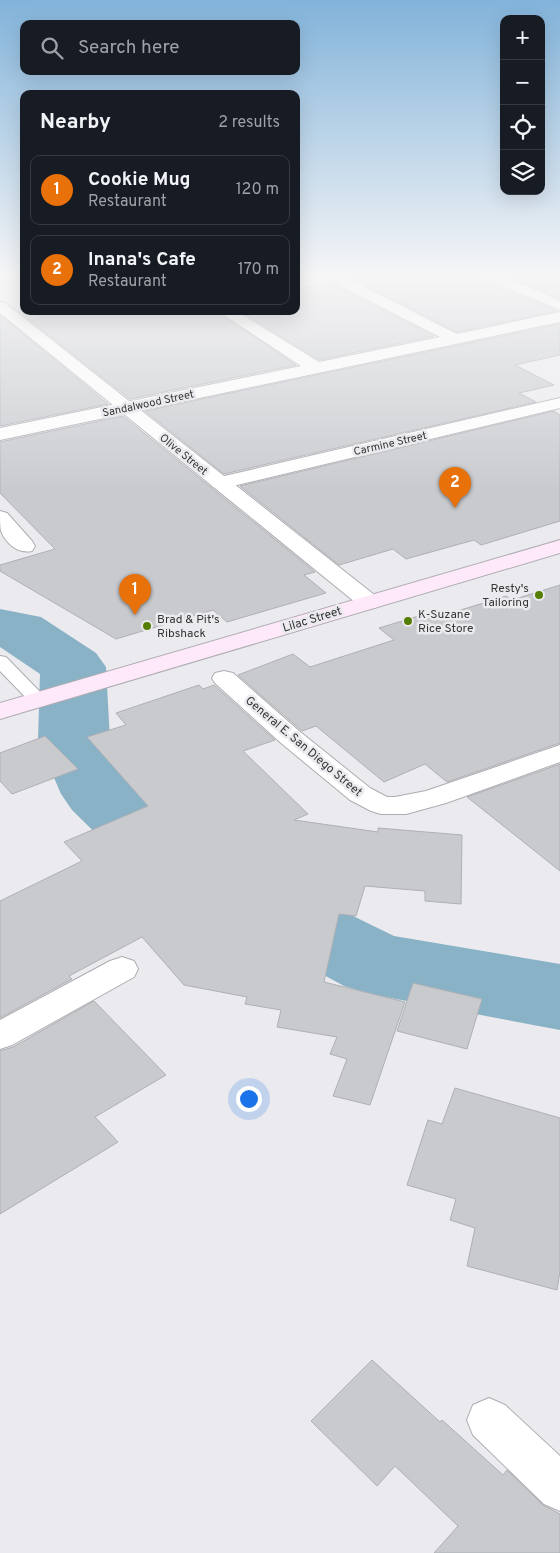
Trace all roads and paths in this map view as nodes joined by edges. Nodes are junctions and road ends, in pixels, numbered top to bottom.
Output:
1 (52, 347) edge
2 (283, 347) edge
3 (414, 347) edge
4 (316, 368) junction
5 (560, 402) edge
6 (127, 407) junction
7 (0, 434) edge
8 (220, 483) junction
9 (0, 517) edge
10 (24, 546) dead end
11 (560, 546) edge
12 (369, 602) junction
13 (0, 661) edge
14 (224, 678) dead end
15 (38, 700) junction
16 (0, 711) edge
17 (560, 753) edge
18 (122, 969) dead end
19 (0, 1036) edge
20 (489, 1420) dead end
21 (560, 1488) edge

1 - 6 street, Olive Street
2 - 4 street
3 - 4 street, Sandalwood Street
4 - 6 street, Sandalwood Street
5 - 8 street, Carmine Street
6 - 7 street, Sandalwood Street
6 - 8 street, Olive Street
8 - 12 street, Olive Street
9 - 10 street
11 - 12 main road, Lilac Street
12 - 15 main road, Lilac Street
13 - 15 lane
14 - 17 street, General E. San Diego Street
15 - 16 main road, Lilac Street
18 - 19 street
20 - 21 street

